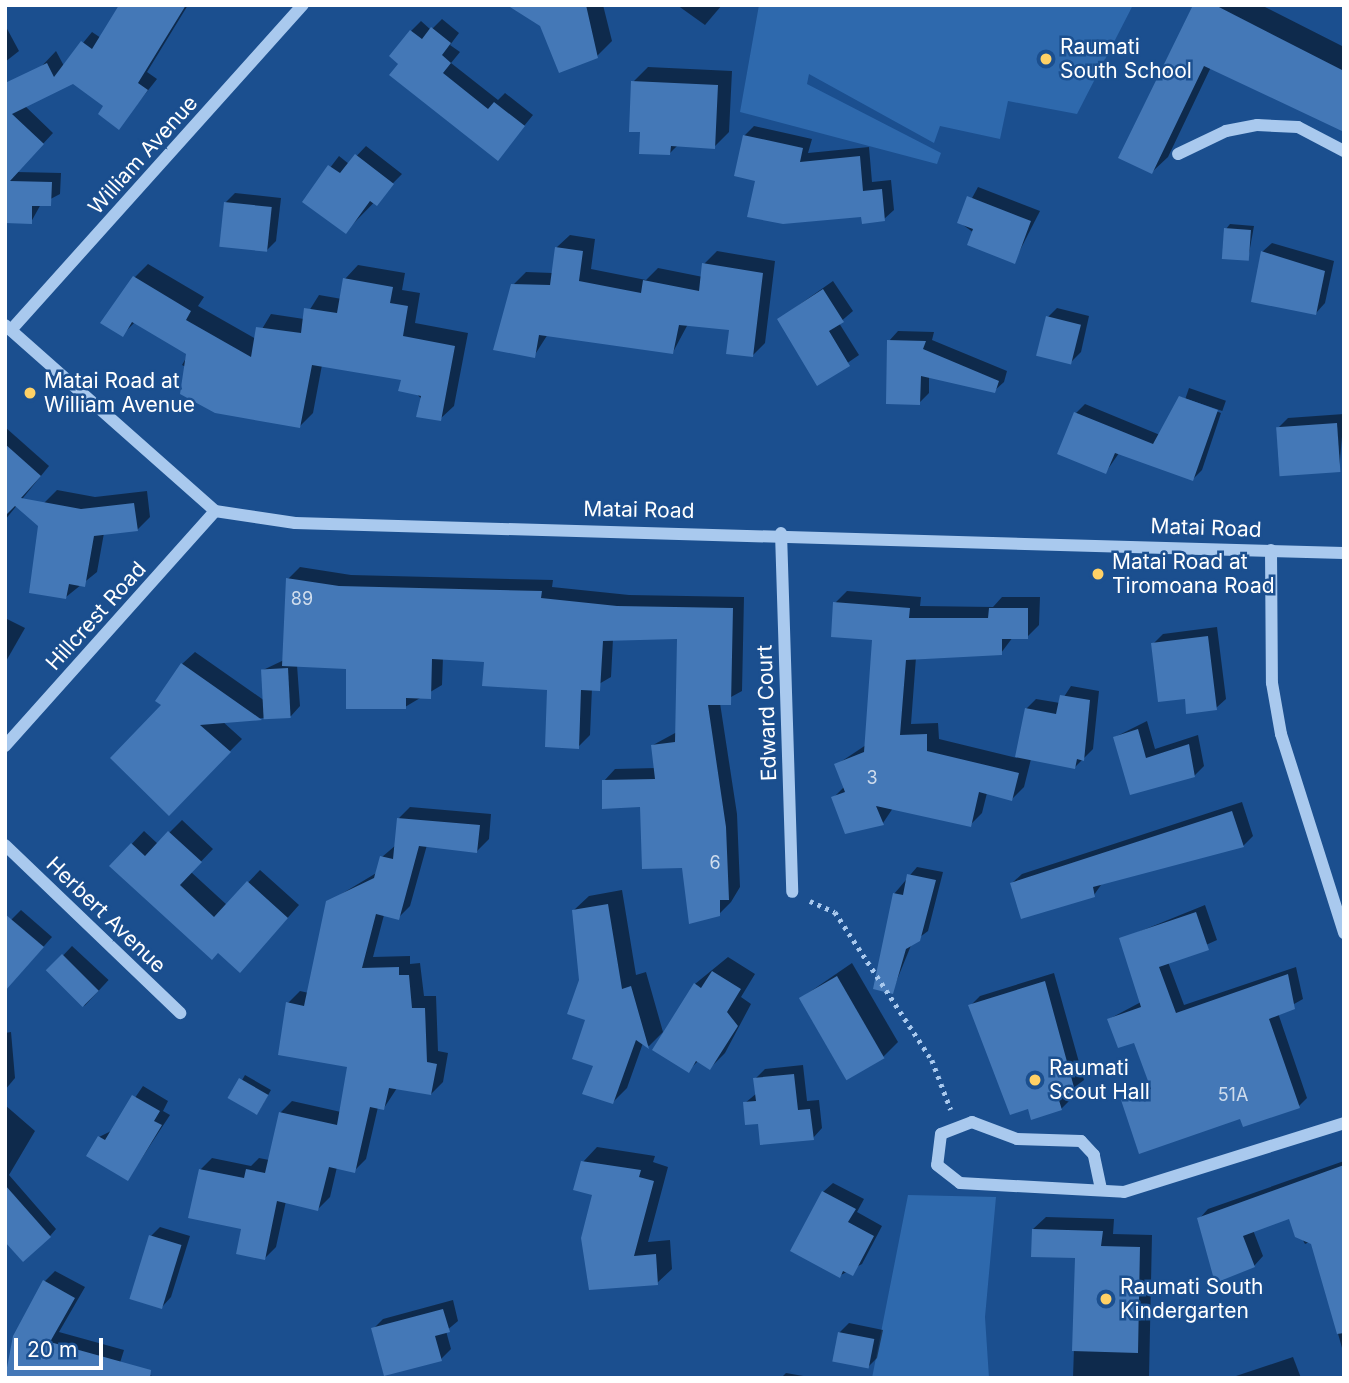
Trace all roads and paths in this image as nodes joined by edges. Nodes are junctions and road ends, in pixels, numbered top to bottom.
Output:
1 (303, 5) edge
2 (1344, 151) edge
3 (1178, 154) dead end
4 (8, 327) edge
5 (215, 511) junction
6 (781, 533) junction
7 (1271, 550) junction
8 (1344, 553) edge
9 (5, 746) edge
10 (5, 845) edge
11 (792, 892) joint
12 (1344, 933) edge
13 (180, 1013) dead end
14 (1344, 1123) edge
15 (956, 1124) junction
16 (1101, 1189) junction

1 - 4 street, William Avenue
2 - 3 street
4 - 5 street
5 - 6 street, Matai Road
5 - 9 street, Hillcrest Road
6 - 7 street, Matai Road
6 - 11 street, Edward Court
7 - 8 street, Matai Road
7 - 12 street
10 - 13 street, Herbert Avenue
11 - 15 path
14 - 16 street
15 - 16 street
15 - 16 street

